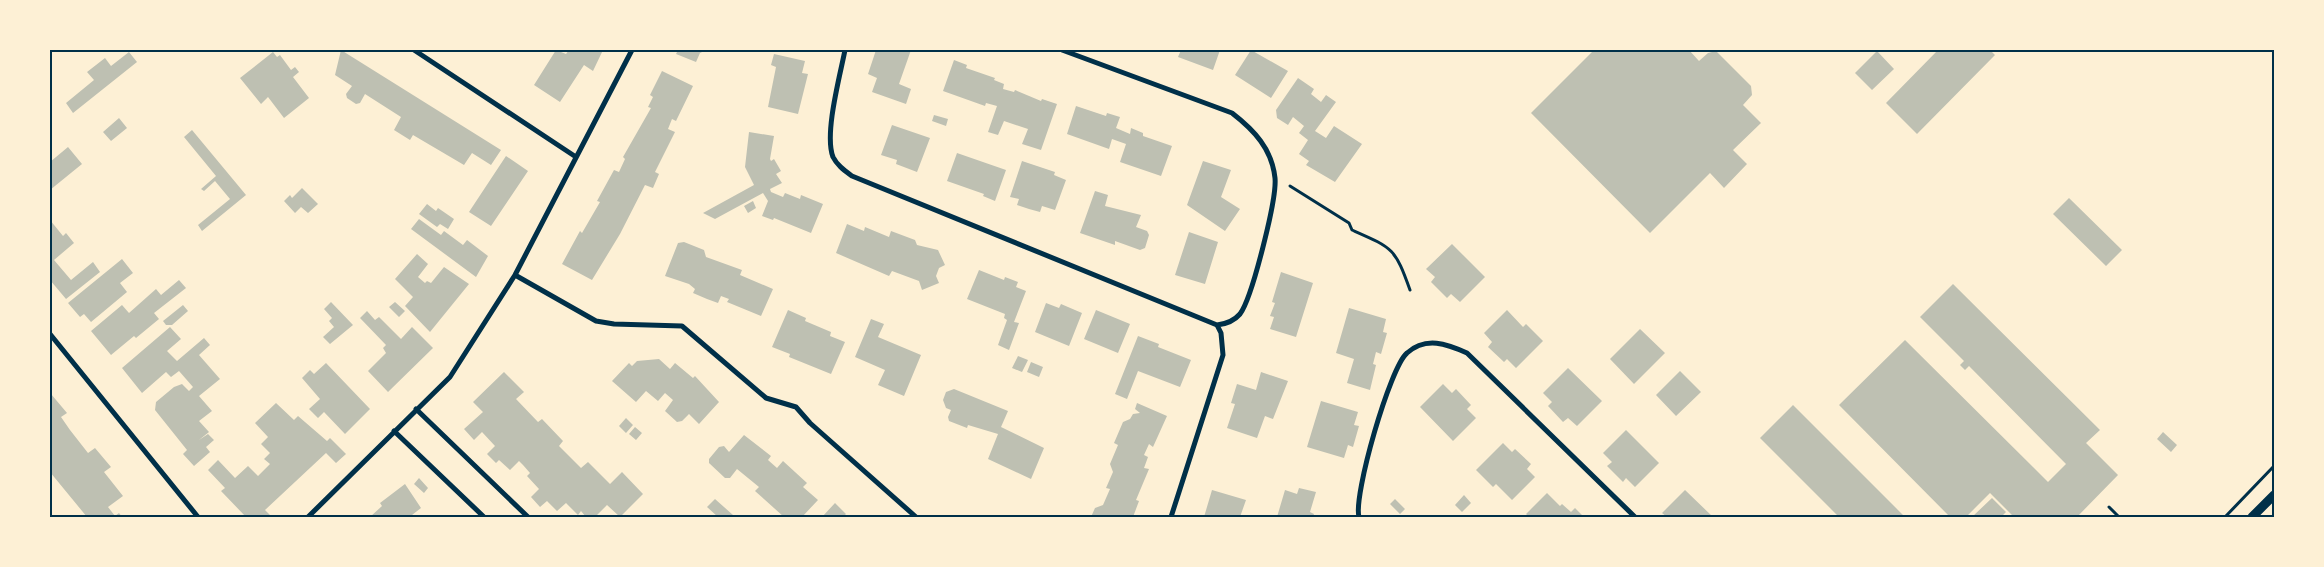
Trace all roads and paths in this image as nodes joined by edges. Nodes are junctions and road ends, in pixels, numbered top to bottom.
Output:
1 (414, 50) edge
2 (632, 50) edge
3 (845, 50) edge
4 (1062, 50) edge
5 (576, 157) junction
6 (1296, 189) dead end
7 (515, 275) junction
8 (1410, 290) dead end
9 (1217, 325) junction
10 (50, 334) edge
11 (416, 409) junction
12 (394, 431) junction
13 (2274, 466) edge
14 (2274, 495) edge
15 (2109, 507) dead end
16 (198, 517) edge
17 (308, 517) edge
18 (484, 517) edge
19 (528, 517) edge
20 (916, 517) edge
21 (1171, 517) edge
22 (1359, 517) edge
23 (1635, 517) edge
24 (2119, 517) edge
25 (2225, 517) edge
26 (2252, 517) edge

1 - 5 street
2 - 5 street
3 - 9 street
4 - 9 street
5 - 7 street
6 - 8 path
7 - 11 street
7 - 20 street
9 - 21 street
10 - 16 street
11 - 12 street
11 - 19 street
12 - 17 street
12 - 18 street
13 - 25 path
14 - 26 street
15 - 24 path
22 - 23 street

